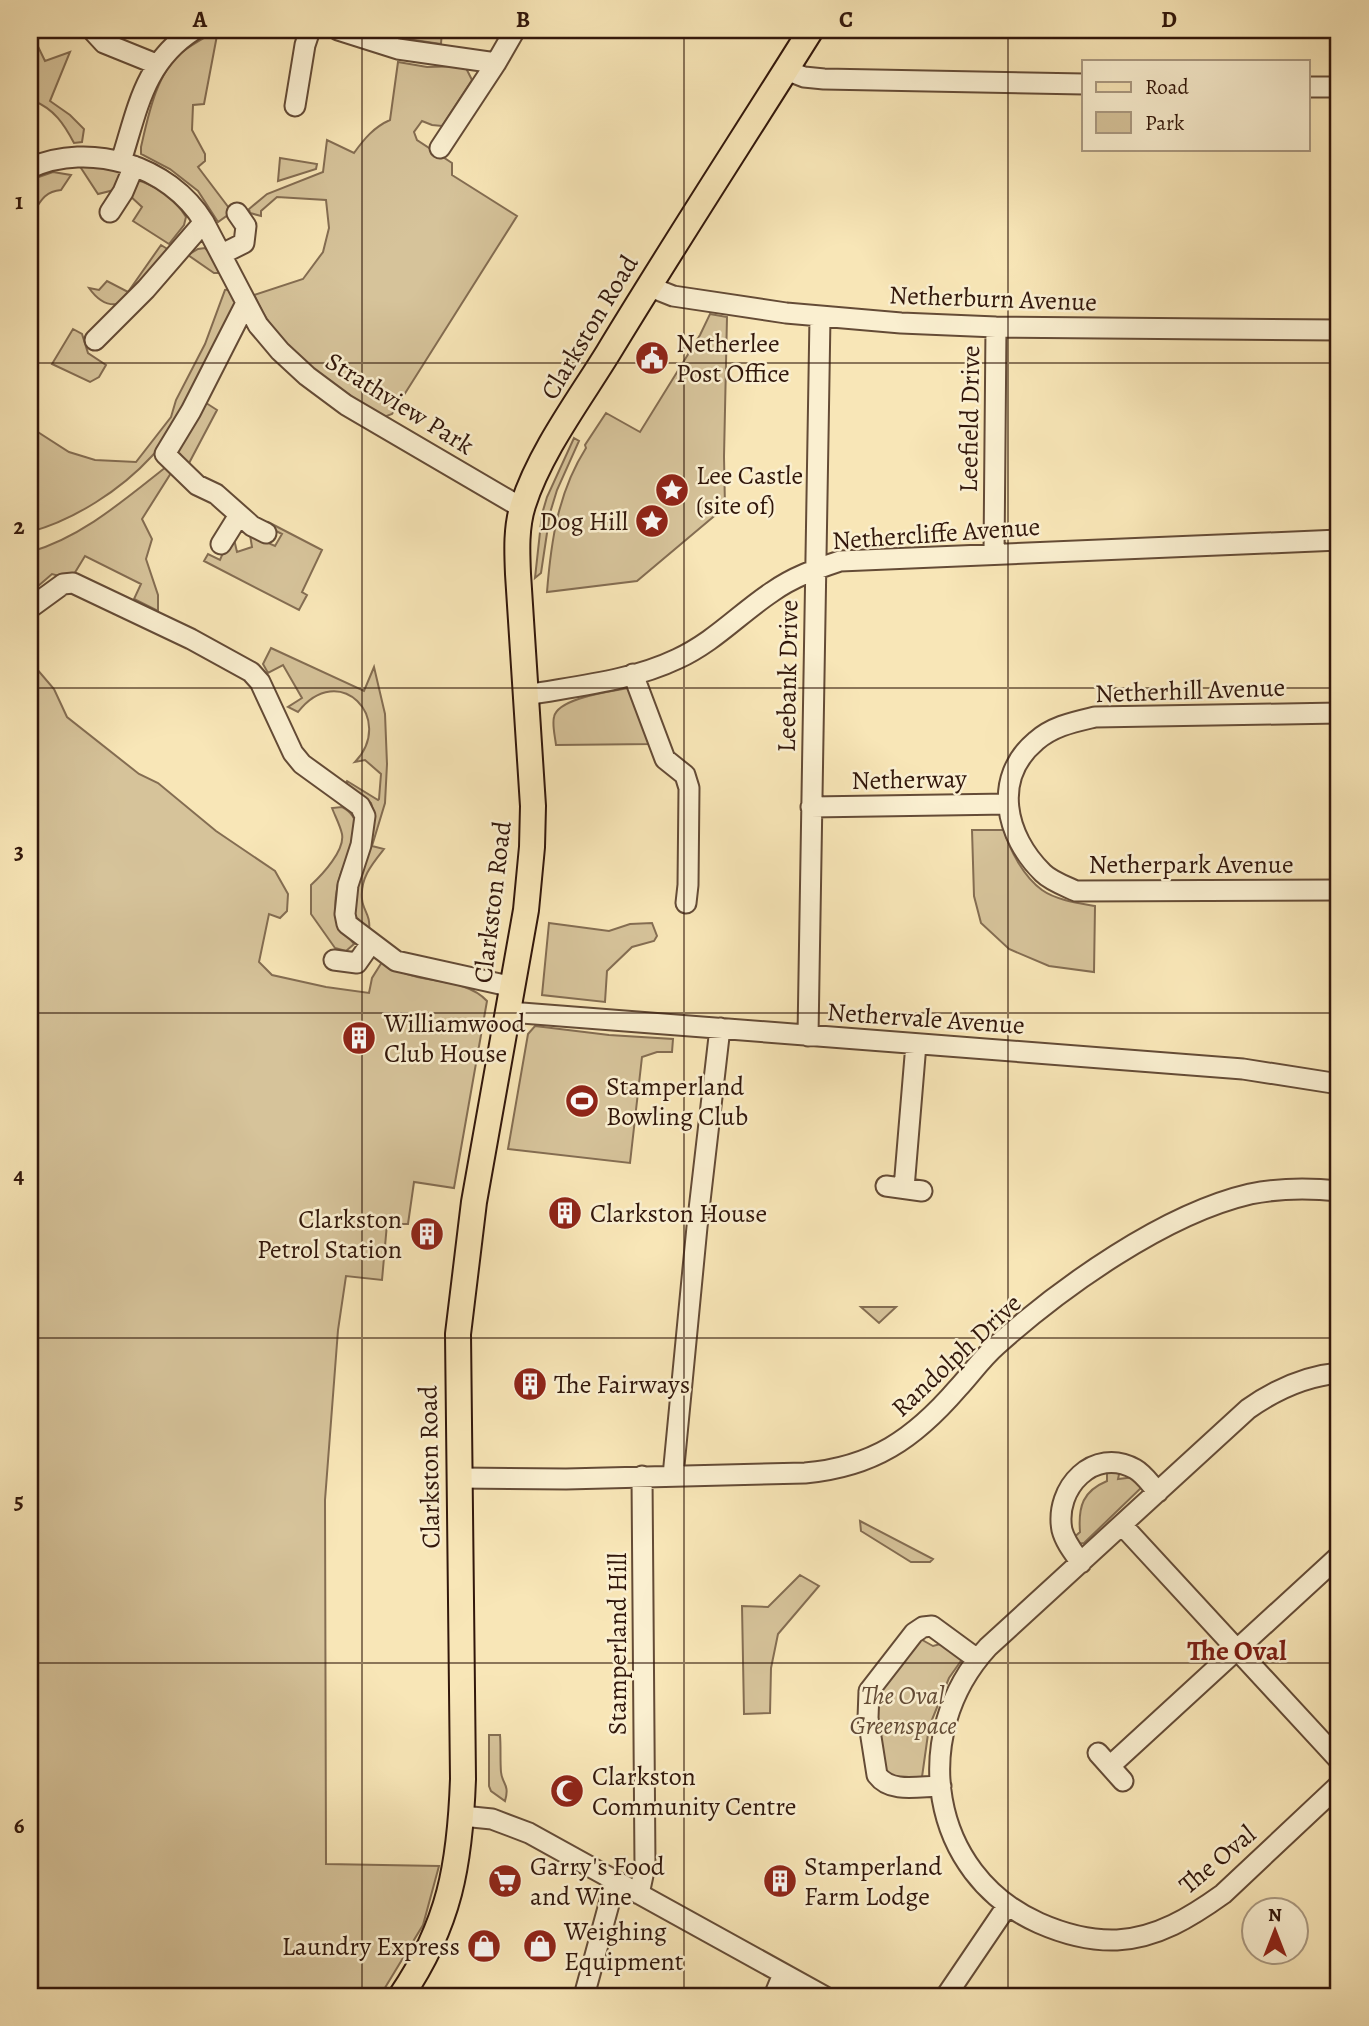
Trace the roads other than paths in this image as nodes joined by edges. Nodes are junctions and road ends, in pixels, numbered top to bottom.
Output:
1 (92, 30) edge
2 (194, 30) edge
3 (310, 30) edge
4 (338, 30) edge
5 (515, 30) edge
6 (811, 30) edge
7 (496, 63) junction
8 (156, 64) junction
9 (786, 70) junction
10 (1082, 84) edge
11 (1310, 86) edge
12 (1339, 87) edge
13 (295, 106) dead end
14 (437, 140) dead end
15 (128, 163) junction
16 (30, 168) edge
17 (110, 212) dead end
18 (237, 213) dead end
19 (204, 222) junction
20 (222, 254) junction
21 (648, 286) junction
22 (246, 303) junction
23 (820, 317) junction
24 (996, 327) junction
25 (1339, 330) edge
26 (95, 340) dead end
27 (522, 508) junction
28 (239, 515) junction
29 (266, 533) dead end
30 (1339, 540) edge
31 (221, 544) dead end
32 (994, 554) junction
33 (816, 569) junction
34 (30, 608) edge
35 (634, 674) junction
36 (527, 695) junction
37 (1339, 713) edge
38 (1009, 804) junction
39 (811, 807) junction
40 (1339, 890) edge
41 (686, 903) dead end
42 (372, 943) junction
43 (334, 960) dead end
44 (513, 987) junction
45 (509, 1012) junction
46 (720, 1028) junction
47 (808, 1036) junction
48 (916, 1044) junction
49 (1339, 1084) edge
50 (904, 1188) dead end
51 (1339, 1191) edge
52 (1339, 1373) edge
53 (642, 1476) junction
54 (673, 1476) junction
55 (459, 1478) junction
56 (1158, 1492) junction
57 (1122, 1525) junction
58 (1339, 1556) edge
59 (1081, 1563) junction
60 (1237, 1650) junction
61 (977, 1659) junction
62 (1339, 1760) edge
63 (1123, 1781) dead end
64 (1339, 1785) edge
65 (940, 1786) junction
66 (462, 1816) junction
67 (615, 1882) junction
68 (639, 1894) junction
69 (1007, 1906) junction
70 (783, 1974) junction
71 (401, 1996) edge
72 (584, 1996) edge
73 (774, 1996) edge
74 (824, 1996) edge
75 (946, 1996) edge

1 - 8 street
2 - 8 street
3 - 13 street
4 - 7 street
5 - 7 street
6 - 9 main road, Clarkston Road
7 - 14 street
8 - 15 street
9 - 10 street
9 - 21 main road, Clarkston Road
11 - 12 street
15 - 16 street, Strathview Park
15 - 17 street
15 - 19 street, Strathview Park
18 - 20 street
19 - 20 street, Strathview Park
19 - 26 street
20 - 22 street, Strathview Park
21 - 23 street, Netherburn Avenue
21 - 27 main road, Clarkston Road
22 - 27 street, Strathview Park
22 - 28 street
23 - 24 street, Netherburn Avenue
23 - 33 street, Leebank Drive
24 - 25 street, Netherburn Avenue
24 - 32 street, Leefield Drive
27 - 36 main road, Clarkston Road
28 - 29 street
28 - 31 street
30 - 32 street, Nethercliffe Avenue
32 - 33 street, Nethercliffe Avenue
33 - 35 street, Nethercliffe Avenue
33 - 39 street, Leebank Drive
34 - 42 street
35 - 36 street, Nethercliffe Avenue
35 - 41 street
36 - 44 main road, Clarkston Road
37 - 38 street, Netherhill Avenue
38 - 39 street, Netherway
38 - 40 street, Netherpark Avenue
39 - 47 street, Leebank Drive
42 - 43 street
42 - 44 street
44 - 45 main road, Clarkston Road
45 - 46 street, Nethervale Avenue
45 - 55 main road, Clarkston Road
46 - 47 street, Nethervale Avenue
46 - 54 street
47 - 48 street, Nethervale Avenue
48 - 49 street, Nethervale Avenue
48 - 50 street
51 - 54 street, Randolph Drive
52 - 56 street, The Oval
53 - 54 street, Randolph Drive
53 - 55 street, Randolph Drive
53 - 68 street, Stamperland Hill
55 - 66 main road, Clarkston Road
56 - 57 street, The Oval
56 - 59 street
57 - 59 street, The Oval
57 - 60 street
58 - 60 street
59 - 61 street, The Oval
60 - 62 street
60 - 63 street
61 - 65 street, The Oval
61 - 65 street
64 - 69 street, The Oval
65 - 69 street, The Oval
66 - 67 street
66 - 71 main road, Clarkston Road
67 - 68 street
67 - 72 street
68 - 70 street
69 - 75 street
70 - 73 street
70 - 74 street

